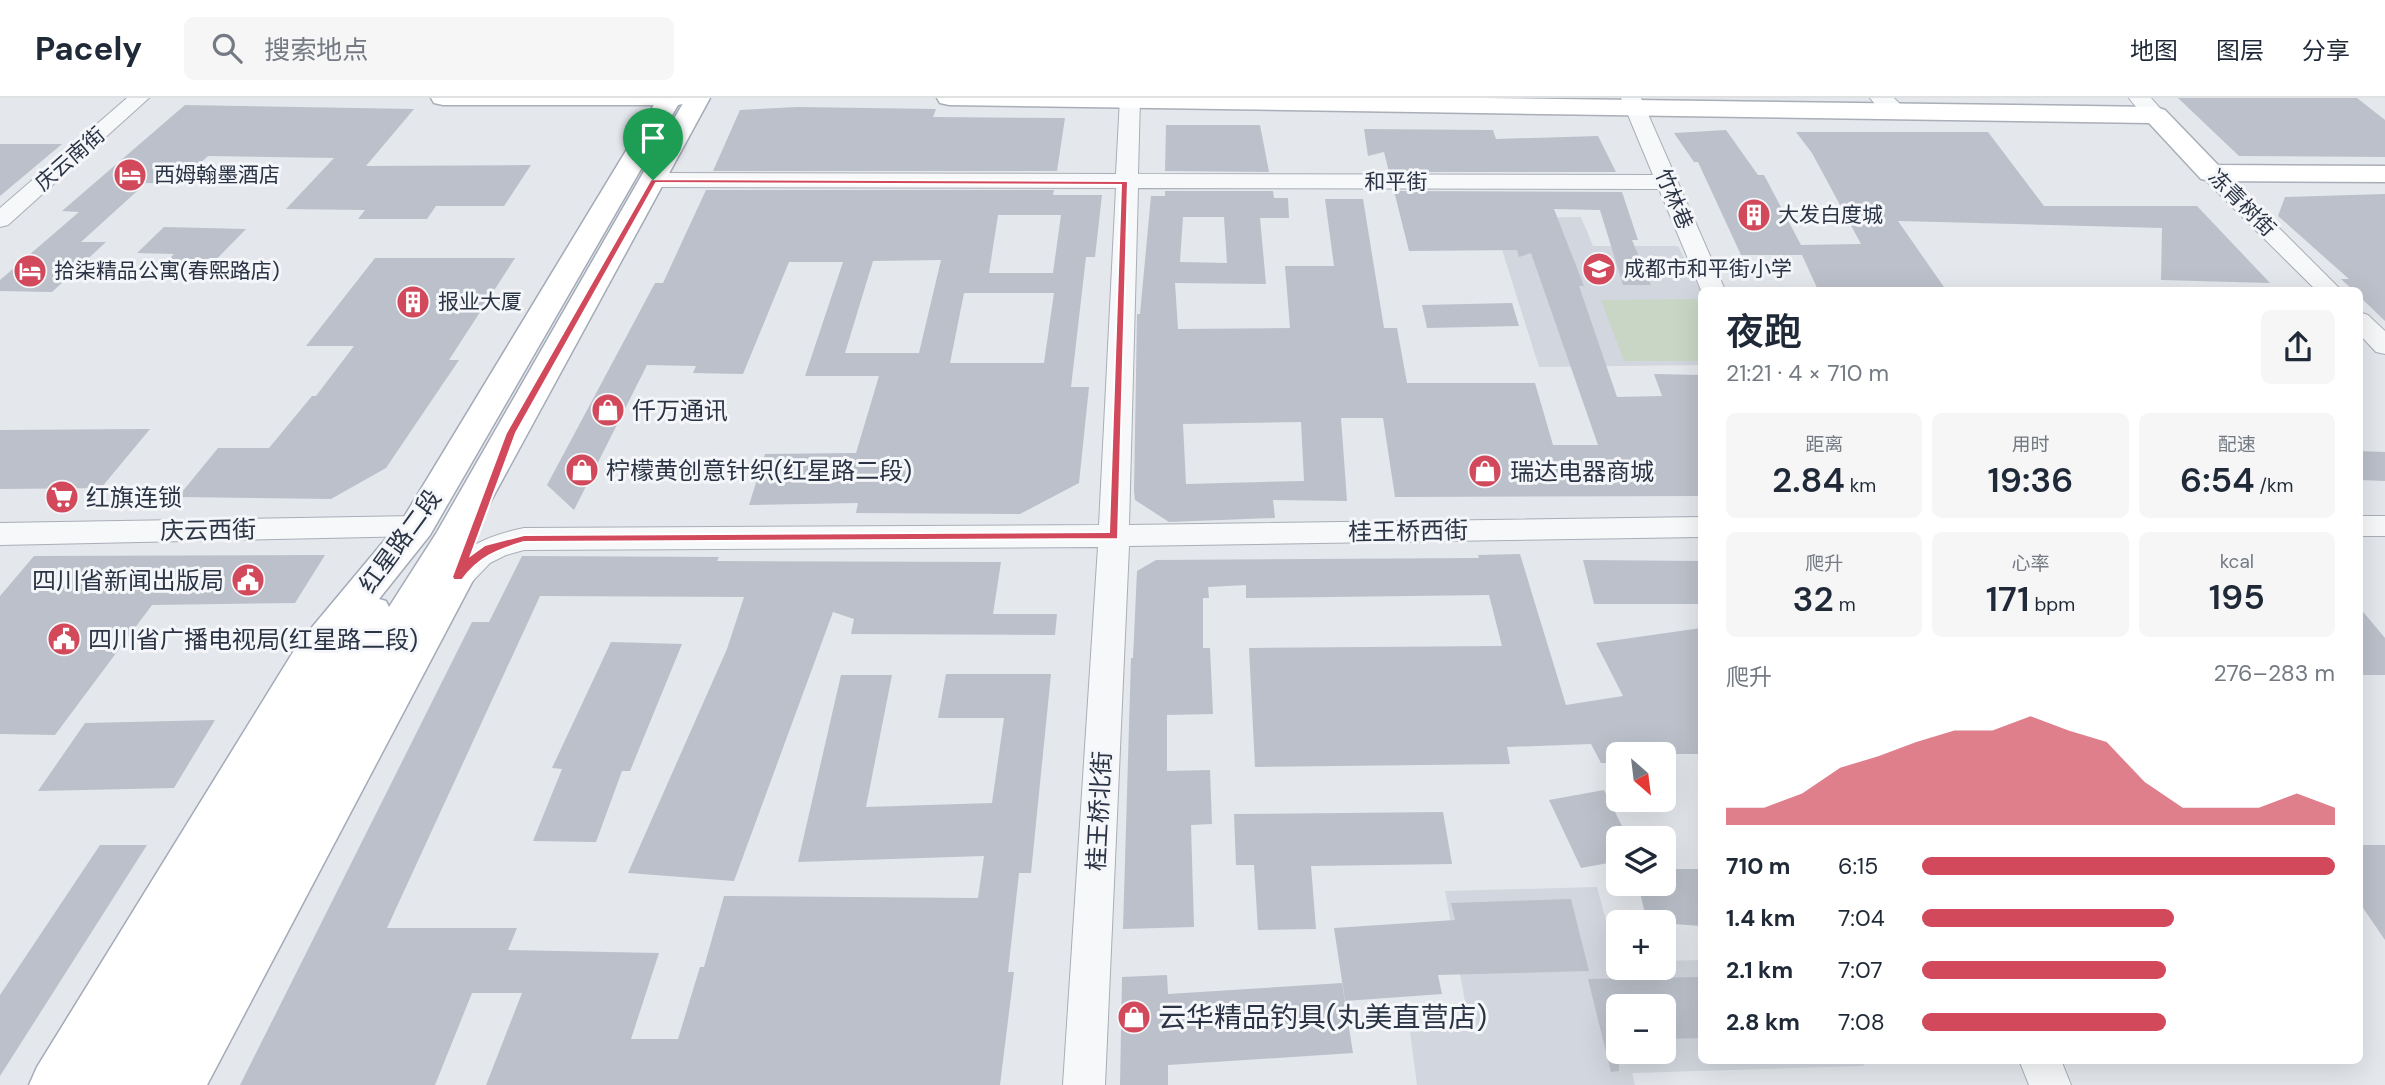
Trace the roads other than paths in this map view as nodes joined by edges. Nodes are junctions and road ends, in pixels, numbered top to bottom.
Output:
1 (139, 98) edge
2 (443, 98) edge
3 (679, 98) edge
4 (948, 98) edge
5 (1130, 99) edge
6 (1633, 103) edge
7 (2147, 107) edge
8 (2211, 173) junction
9 (2385, 174) edge
10 (653, 180) junction
11 (1667, 182) junction
12 (1125, 183) junction
13 (0, 220) edge
14 (1712, 287) edge
15 (2326, 287) edge
16 (2363, 324) edge
17 (2385, 346) edge
18 (416, 526) junction
19 (2363, 526) edge
20 (2385, 526) edge
21 (1698, 527) edge
22 (0, 534) edge
23 (1114, 536) junction
24 (455, 558) junction
25 (384, 621) junction
26 (2042, 1064) edge
27 (55, 1085) edge
28 (91, 1085) edge
29 (142, 1085) edge
30 (180, 1085) edge
31 (1084, 1085) edge
32 (2050, 1085) edge

1 - 13 street, 庆云南街
2 - 3 main road
3 - 10 main road, 红星路二段
3 - 18 main road, 红星路二段
4 - 5 main road
5 - 6 main road
5 - 12 street, 桂王桥北街
6 - 7 main road
6 - 11 street, 竹林巷
7 - 8 main road, 冻青树街
8 - 9 main road
8 - 15 street, 冻青树街
10 - 12 street, 和平街
10 - 24 main road, 红星路二段
11 - 12 street, 和平街
11 - 14 street, 竹林巷
12 - 23 street, 桂王桥北街
16 - 17 street
18 - 22 street, 庆云西街
18 - 25 main road
18 - 27 main road, 红星路二段
19 - 20 street
21 - 23 street, 桂王桥西街
23 - 24 street, 桂王桥西街
23 - 31 street, 桂王桥北街
24 - 25 main road
24 - 30 main road, 红星路二段
25 - 28 main road
25 - 29 main road
26 - 32 street

